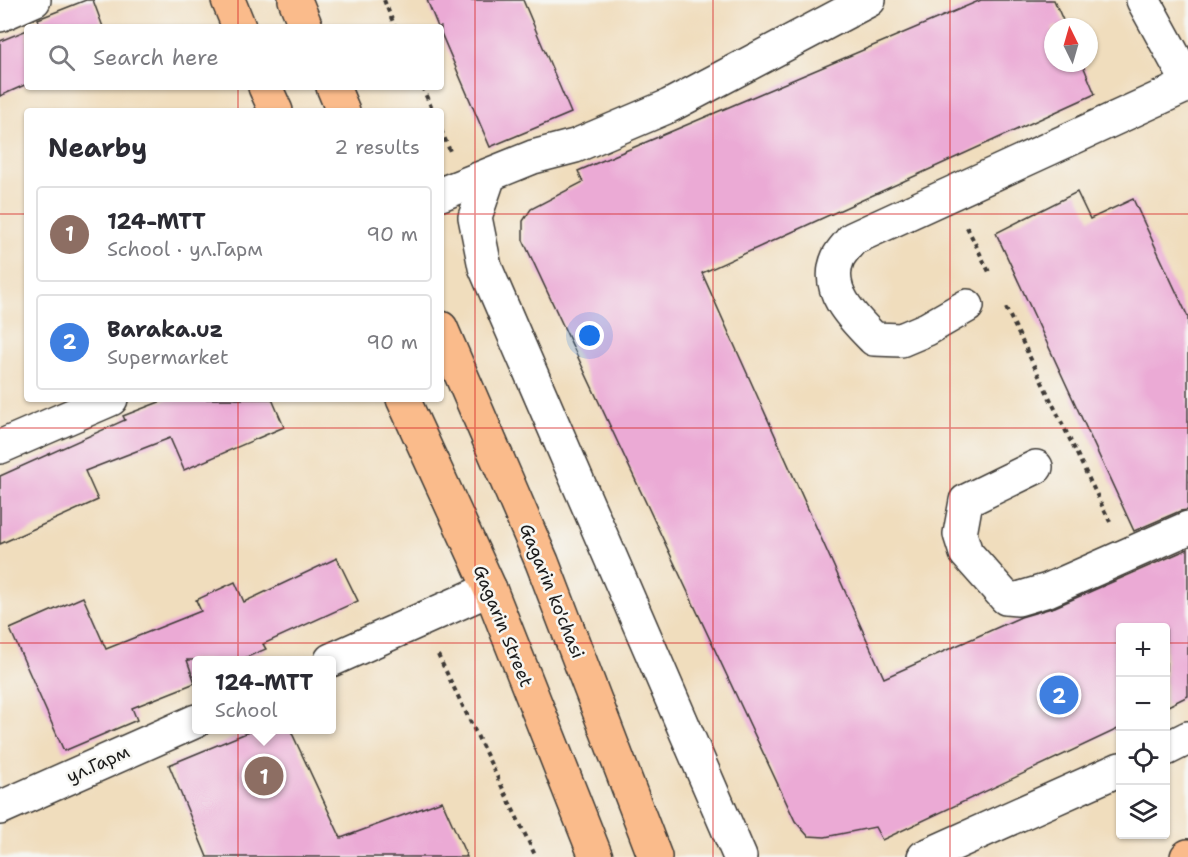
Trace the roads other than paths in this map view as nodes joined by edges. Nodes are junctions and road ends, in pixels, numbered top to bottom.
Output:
1 (34, 0) edge
2 (228, 0) edge
3 (295, 0) edge
4 (869, 0) edge
5 (1143, 0) edge
6 (0, 15) edge
7 (238, 24) edge
8 (305, 24) edge
9 (1188, 84) edge
10 (266, 90) edge
11 (334, 90) edge
12 (275, 108) edge
13 (342, 108) edge
14 (489, 176) junction
15 (444, 193) edge
16 (967, 306) dead end
17 (444, 335) edge
18 (104, 402) edge
19 (404, 402) edge
20 (0, 447) edge
21 (1036, 467) dead end
22 (1188, 528) edge
23 (490, 590) junction
24 (336, 658) edge
25 (192, 723) edge
26 (1188, 738) edge
27 (1170, 747) edge
28 (1116, 771) edge
29 (0, 808) edge
30 (596, 857) edge
31 (655, 857) edge
32 (740, 857) edge
33 (924, 857) edge

1 - 6 street
2 - 7 main road
3 - 8 main road
4 - 14 street
5 - 9 street
9 - 16 street
10 - 12 main road
11 - 13 main road
14 - 15 street
14 - 32 street
17 - 31 main road, Gagarin ko'chasi
18 - 20 street
19 - 23 main road, Gagarin Street
21 - 22 street
23 - 24 street
23 - 30 main road, Gagarin Street
25 - 29 street, ул.Гарм
26 - 27 street
28 - 33 street

